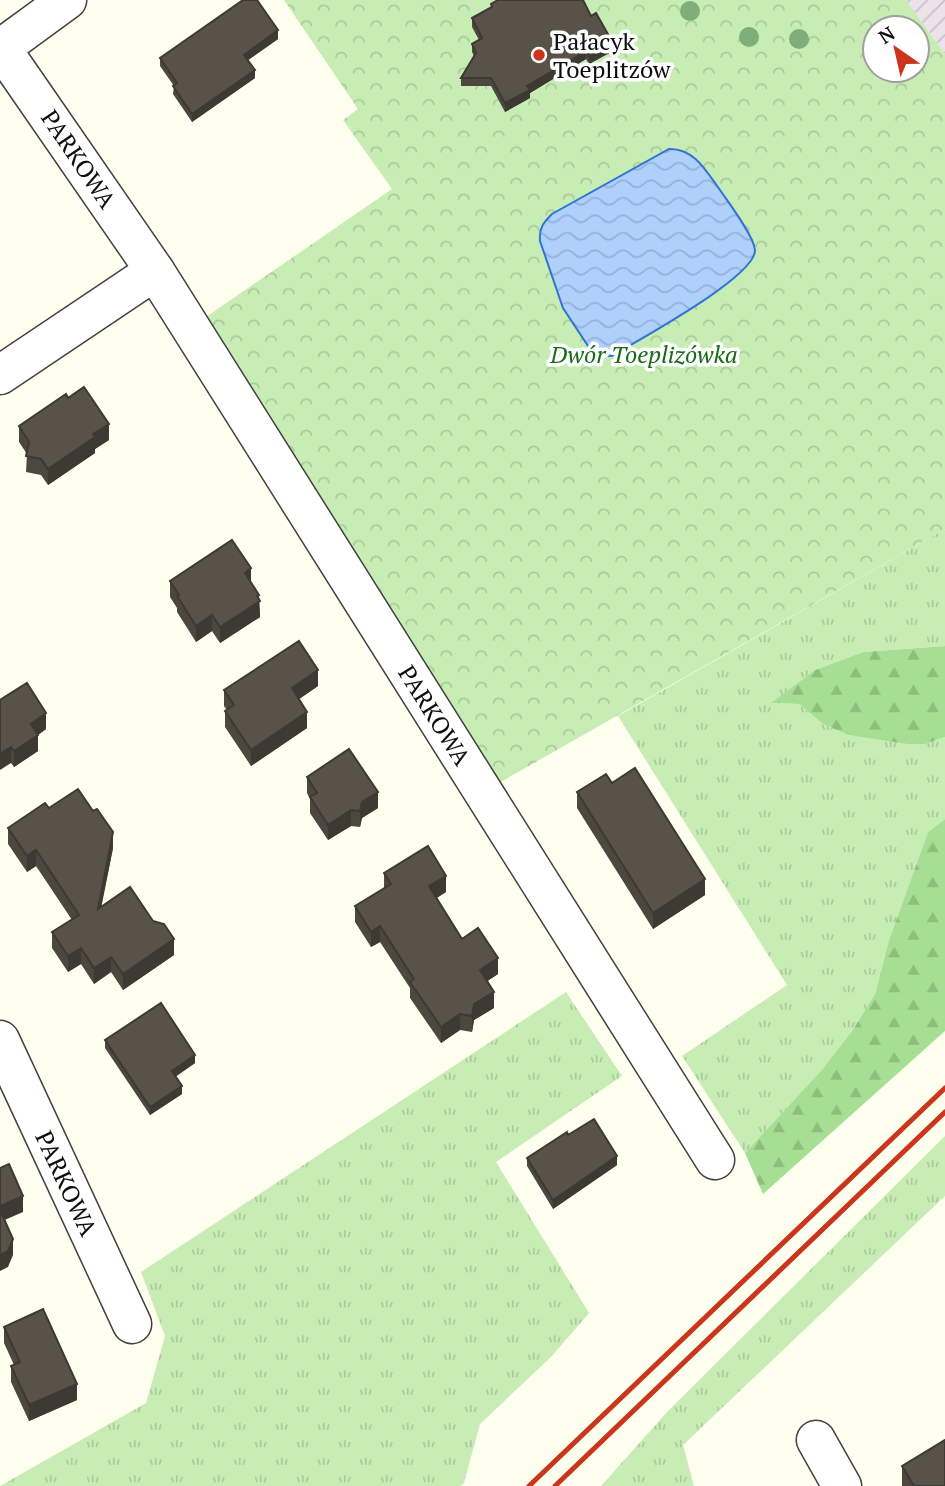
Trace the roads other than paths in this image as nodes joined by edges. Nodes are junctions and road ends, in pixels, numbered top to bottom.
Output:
1 (52, 4) edge
2 (0, 48) edge
3 (155, 271) junction
4 (0, 375) edge
5 (0, 1040) edge
6 (715, 1160) dead end
7 (132, 1324) dead end
8 (816, 1440) dead end
9 (842, 1486) edge

1 - 2 street
2 - 3 street, PARKOWA
3 - 4 street
3 - 6 street, PARKOWA
5 - 7 street, PARKOWA
8 - 9 street

